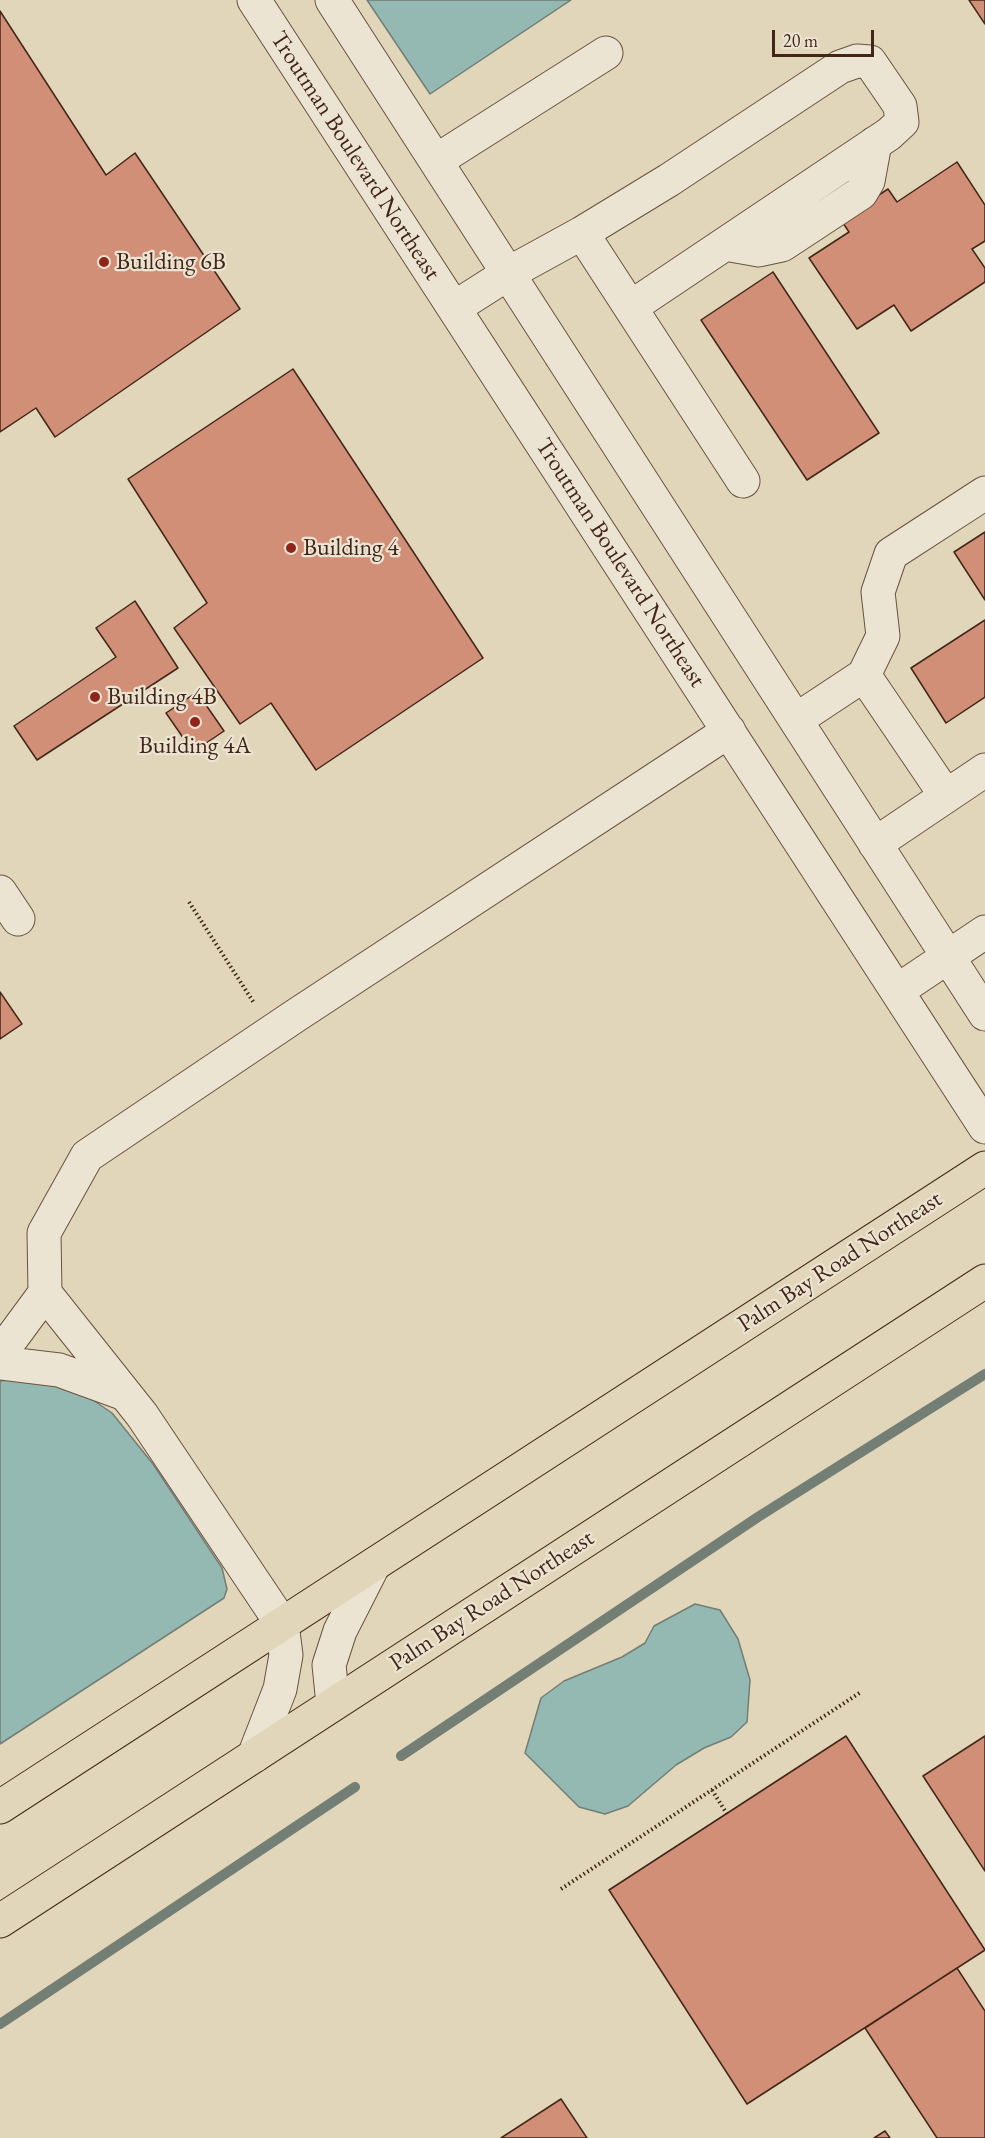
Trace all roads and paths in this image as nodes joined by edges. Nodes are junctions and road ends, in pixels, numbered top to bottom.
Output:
1 (254, 0) edge
2 (332, 0) edge
3 (606, 53) dead end
4 (436, 161) junction
5 (582, 233) junction
6 (509, 273) junction
7 (631, 307) junction
8 (454, 308) junction
9 (743, 481) dead end
10 (985, 493) edge
11 (864, 675) junction
12 (796, 720) junction
13 (729, 731) junction
14 (985, 770) edge
15 (946, 796) junction
16 (875, 844) junction
17 (0, 892) edge
18 (189, 902) dead end
19 (18, 920) dead end
20 (985, 932) edge
21 (948, 957) junction
22 (897, 991) junction
23 (985, 1014) edge
24 (272, 1032) junction
25 (985, 1127) edge
26 (985, 1168) edge
27 (985, 1281) edge
28 (45, 1293) junction
29 (0, 1354) edge
30 (0, 1363) edge
31 (126, 1395) junction
32 (373, 1566) junction
33 (282, 1624) junction
34 (861, 1692) dead end
35 (333, 1704) junction
36 (254, 1756) junction
37 (711, 1790) junction
38 (0, 1807) edge
39 (726, 1814) dead end
40 (561, 1889) dead end
41 (0, 1921) edge

1 - 8 street, Troutman Boulevard Northeast
2 - 4 street
3 - 4 street
4 - 6 street
5 - 6 street
5 - 7 street
5 - 7 street
6 - 8 street
6 - 12 street
7 - 9 street
8 - 13 street, Troutman Boulevard Northeast
10 - 11 street
11 - 12 street
11 - 15 street
12 - 16 street
13 - 22 street, Troutman Boulevard Northeast
13 - 24 street
14 - 15 street
15 - 16 street
16 - 21 street
17 - 19 street
18 - 24 path
20 - 21 street
21 - 22 street
21 - 23 street
22 - 25 street, Troutman Boulevard Northeast
24 - 28 street
26 - 32 main road, Palm Bay Road Northeast
27 - 35 main road, Palm Bay Road Northeast
28 - 29 street
28 - 31 street
30 - 31 street
31 - 33 street
32 - 33 main road, Palm Bay Road Northeast
32 - 35 street
33 - 36 street
33 - 38 main road, Palm Bay Road Northeast
34 - 37 path
35 - 36 main road, Palm Bay Road Northeast
36 - 41 main road, Palm Bay Road Northeast
37 - 39 path
37 - 40 path

